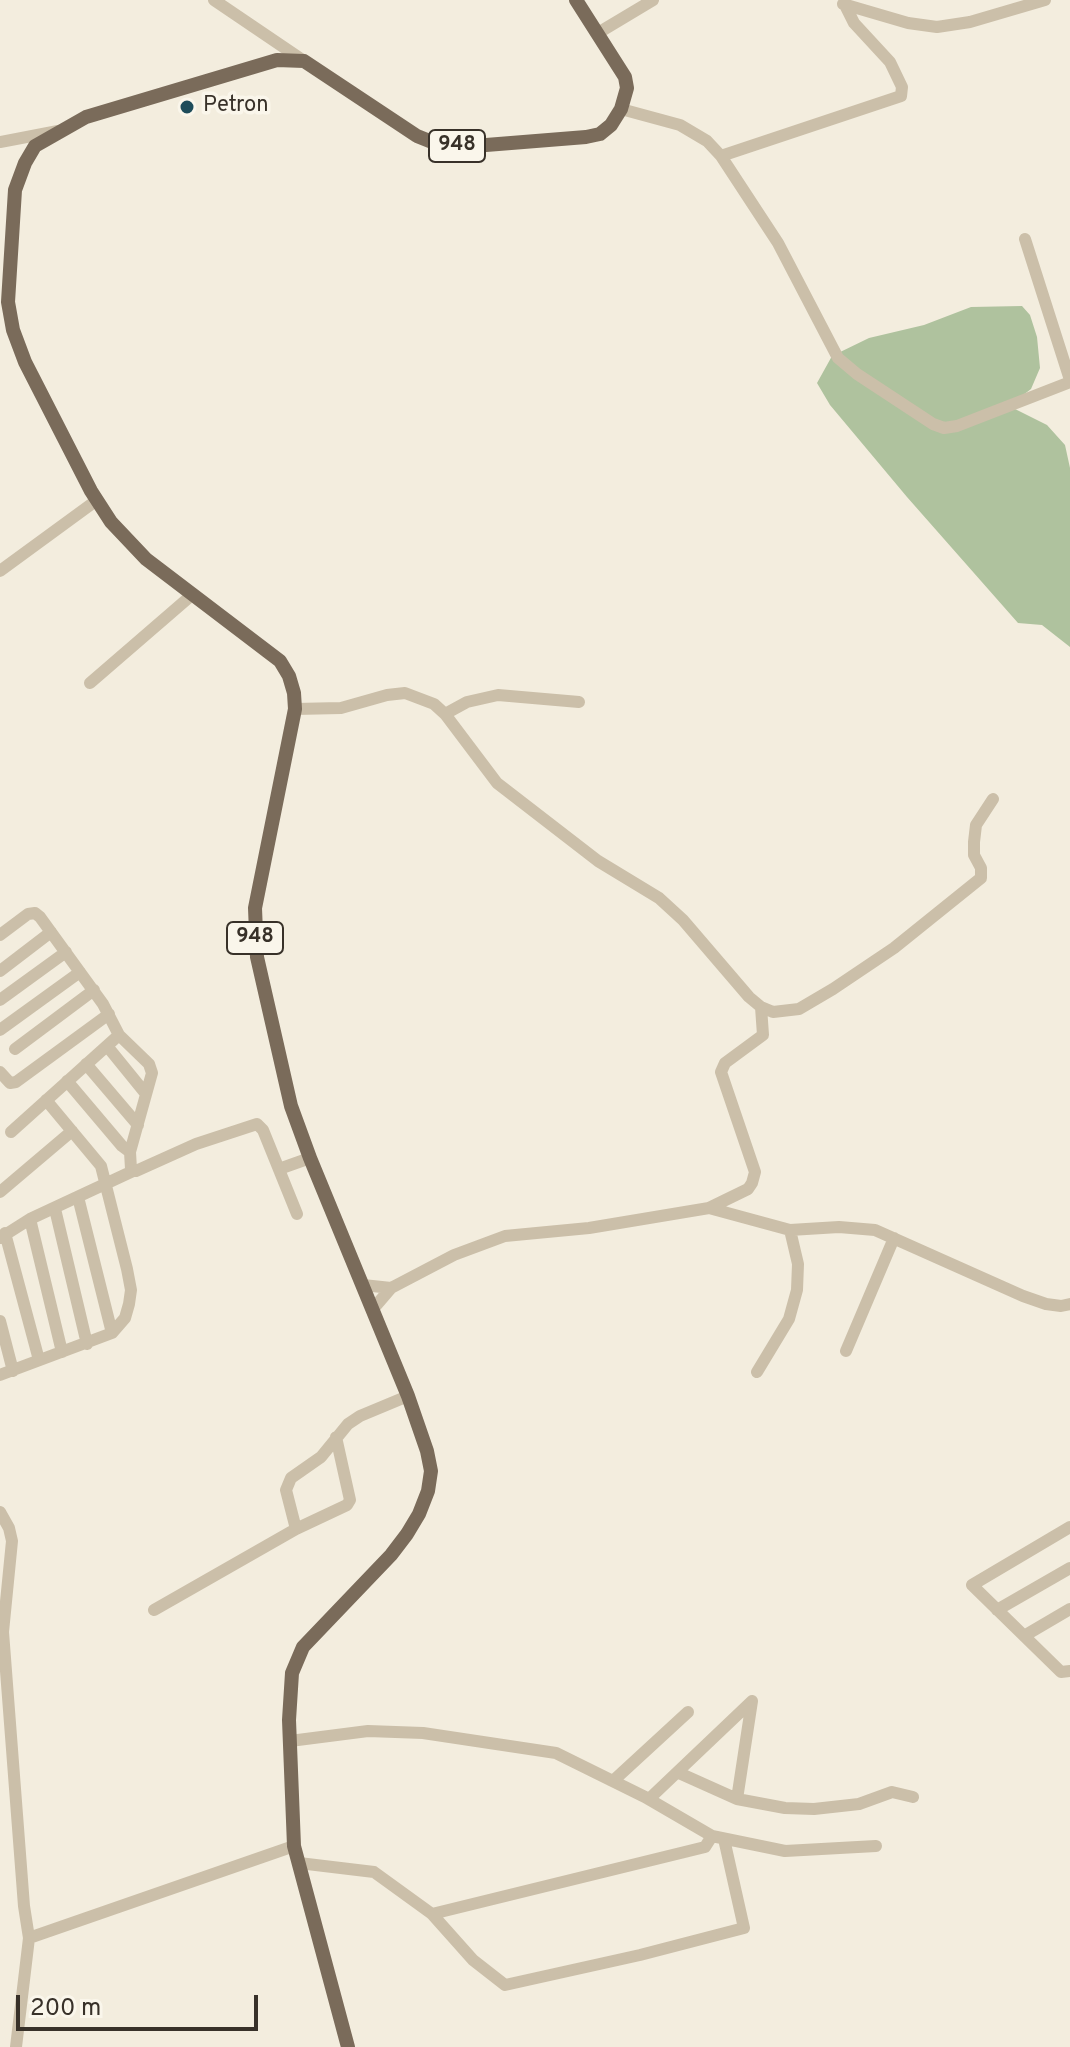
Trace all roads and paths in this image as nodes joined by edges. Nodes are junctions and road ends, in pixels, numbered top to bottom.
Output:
1 (214, 0) edge
2 (576, 0) edge
3 (653, 0) edge
4 (1045, 0) edge
5 (842, 2) edge
6 (598, 33) junction
7 (304, 61) junction
8 (621, 109) junction
9 (58, 131) junction
10 (0, 142) edge
11 (721, 156) junction
12 (1025, 239) dead end
13 (4, 317) edge
14 (1070, 381) edge
15 (97, 500) junction
16 (0, 571) edge
17 (193, 594) junction
18 (90, 683) dead end
19 (579, 702) dead end
20 (295, 709) junction
21 (445, 714) junction
22 (993, 799) dead end
23 (51, 932) junction
24 (0, 935) edge
25 (66, 952) junction
26 (0, 971) edge
27 (80, 972) junction
28 (94, 990) junction
29 (0, 1000) edge
30 (761, 1007) junction
31 (109, 1014) junction
32 (0, 1030) edge
33 (119, 1035) junction
34 (107, 1046) junction
35 (15, 1049) dead end
36 (86, 1064) junction
37 (0, 1072) edge
38 (67, 1081) junction
39 (146, 1094) junction
40 (46, 1100) junction
41 (138, 1125) junction
42 (72, 1131) junction
43 (11, 1132) dead end
44 (130, 1152) junction
45 (310, 1158) junction
46 (279, 1169) junction
47 (133, 1171) junction
48 (106, 1185) junction
49 (0, 1192) edge
50 (78, 1197) junction
51 (709, 1208) junction
52 (55, 1209) junction
53 (297, 1214) dead end
54 (30, 1219) junction
55 (790, 1230) junction
56 (3, 1236) edge
57 (894, 1238) junction
58 (363, 1285) junction
59 (391, 1288) junction
60 (1070, 1304) edge
61 (373, 1309) junction
62 (0, 1321) edge
63 (112, 1333) junction
64 (87, 1344) junction
65 (846, 1351) dead end
66 (62, 1352) junction
67 (39, 1360) junction
68 (757, 1372) dead end
69 (6, 1373) edge
70 (408, 1396) junction
71 (336, 1437) junction
72 (0, 1512) edge
73 (1070, 1527) edge
74 (296, 1529) junction
75 (1070, 1568) edge
76 (1070, 1609) edge
77 (154, 1610) dead end
78 (997, 1610) junction
79 (2, 1632) edge
80 (1024, 1636) junction
81 (1070, 1671) edge
82 (688, 1712) dead end
83 (290, 1741) junction
84 (679, 1773) junction
85 (613, 1781) junction
86 (913, 1797) dead end
87 (649, 1799) junction
88 (737, 1799) junction
89 (718, 1837) junction
90 (294, 1846) junction
91 (876, 1846) dead end
92 (299, 1863) junction
93 (432, 1914) junction
94 (29, 1938) junction
95 (16, 2047) edge
96 (348, 2047) edge

1 - 7 street
2 - 6 main road
3 - 6 street
4 - 5 street
5 - 11 street
6 - 8 main road
7 - 8 main road, 948
7 - 9 main road, 948
8 - 11 street
9 - 10 street
9 - 13 main road, 948
11 - 14 street
12 - 14 street
13 - 15 main road, 948
15 - 16 street
15 - 17 main road, 948
17 - 18 street
17 - 20 main road, 948
19 - 21 street
20 - 21 street
20 - 45 main road, 948
21 - 30 street
22 - 30 street
23 - 24 street
23 - 25 street
23 - 26 street
25 - 27 street
25 - 29 street
27 - 28 street
27 - 32 street
28 - 31 street
28 - 35 street
30 - 51 street
31 - 33 street
31 - 37 street
33 - 34 street
33 - 39 street
34 - 36 street
34 - 39 street
36 - 38 street
36 - 41 street
38 - 40 street
38 - 44 street
39 - 41 street
40 - 42 street
40 - 43 street
41 - 44 street
42 - 48 street
42 - 49 street
44 - 47 street
45 - 46 street
45 - 58 main road, 948
46 - 47 street
46 - 53 street
47 - 48 street
48 - 50 street
48 - 63 street
50 - 52 street
50 - 63 street
51 - 55 street
51 - 59 street
52 - 54 street
52 - 64 street
54 - 56 street
54 - 66 street
55 - 57 street
55 - 68 street
56 - 67 street
57 - 60 street
57 - 65 street
58 - 59 street
58 - 61 main road, 948
59 - 61 street
61 - 70 main road, 948
62 - 69 street
63 - 64 street
64 - 66 street
66 - 67 street
67 - 69 street
70 - 71 street
70 - 83 main road, 948
71 - 74 street
71 - 74 street
72 - 79 street
73 - 78 street
74 - 77 street
75 - 78 street
76 - 80 street
78 - 80 street
79 - 94 street
80 - 81 street
82 - 85 street
83 - 85 street
83 - 90 main road, 948
84 - 87 street
84 - 88 street
84 - 88 street
85 - 87 street
86 - 88 street
87 - 89 street
89 - 91 street
89 - 93 street
89 - 93 street
90 - 92 main road, 948
90 - 94 street
92 - 93 street
92 - 96 main road, 948
94 - 95 street

